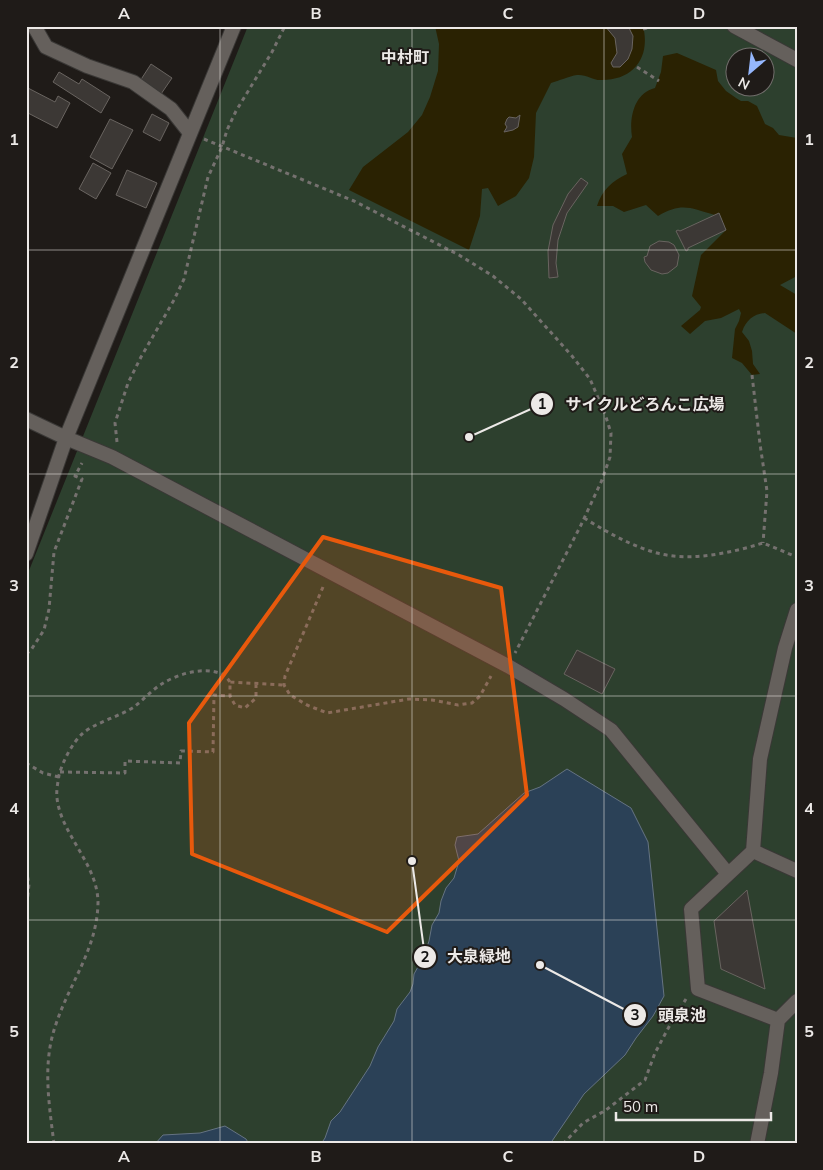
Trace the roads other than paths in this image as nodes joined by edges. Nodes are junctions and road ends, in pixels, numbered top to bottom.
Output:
1 (34, 26) edge
2 (234, 26) edge
3 (734, 26) edge
4 (797, 60) edge
5 (190, 133) junction
6 (26, 419) edge
7 (66, 438) junction
8 (26, 554) edge
9 (797, 610) edge
10 (753, 851) junction
11 (797, 871) edge
12 (728, 874) junction
13 (797, 1002) edge
14 (778, 1020) junction
15 (757, 1144) edge

1 - 5 street
2 - 5 street
3 - 4 street
5 - 7 street
6 - 7 street
7 - 8 street
7 - 12 street
9 - 10 street
10 - 11 street
10 - 12 street
12 - 14 street
13 - 14 street
14 - 15 street

